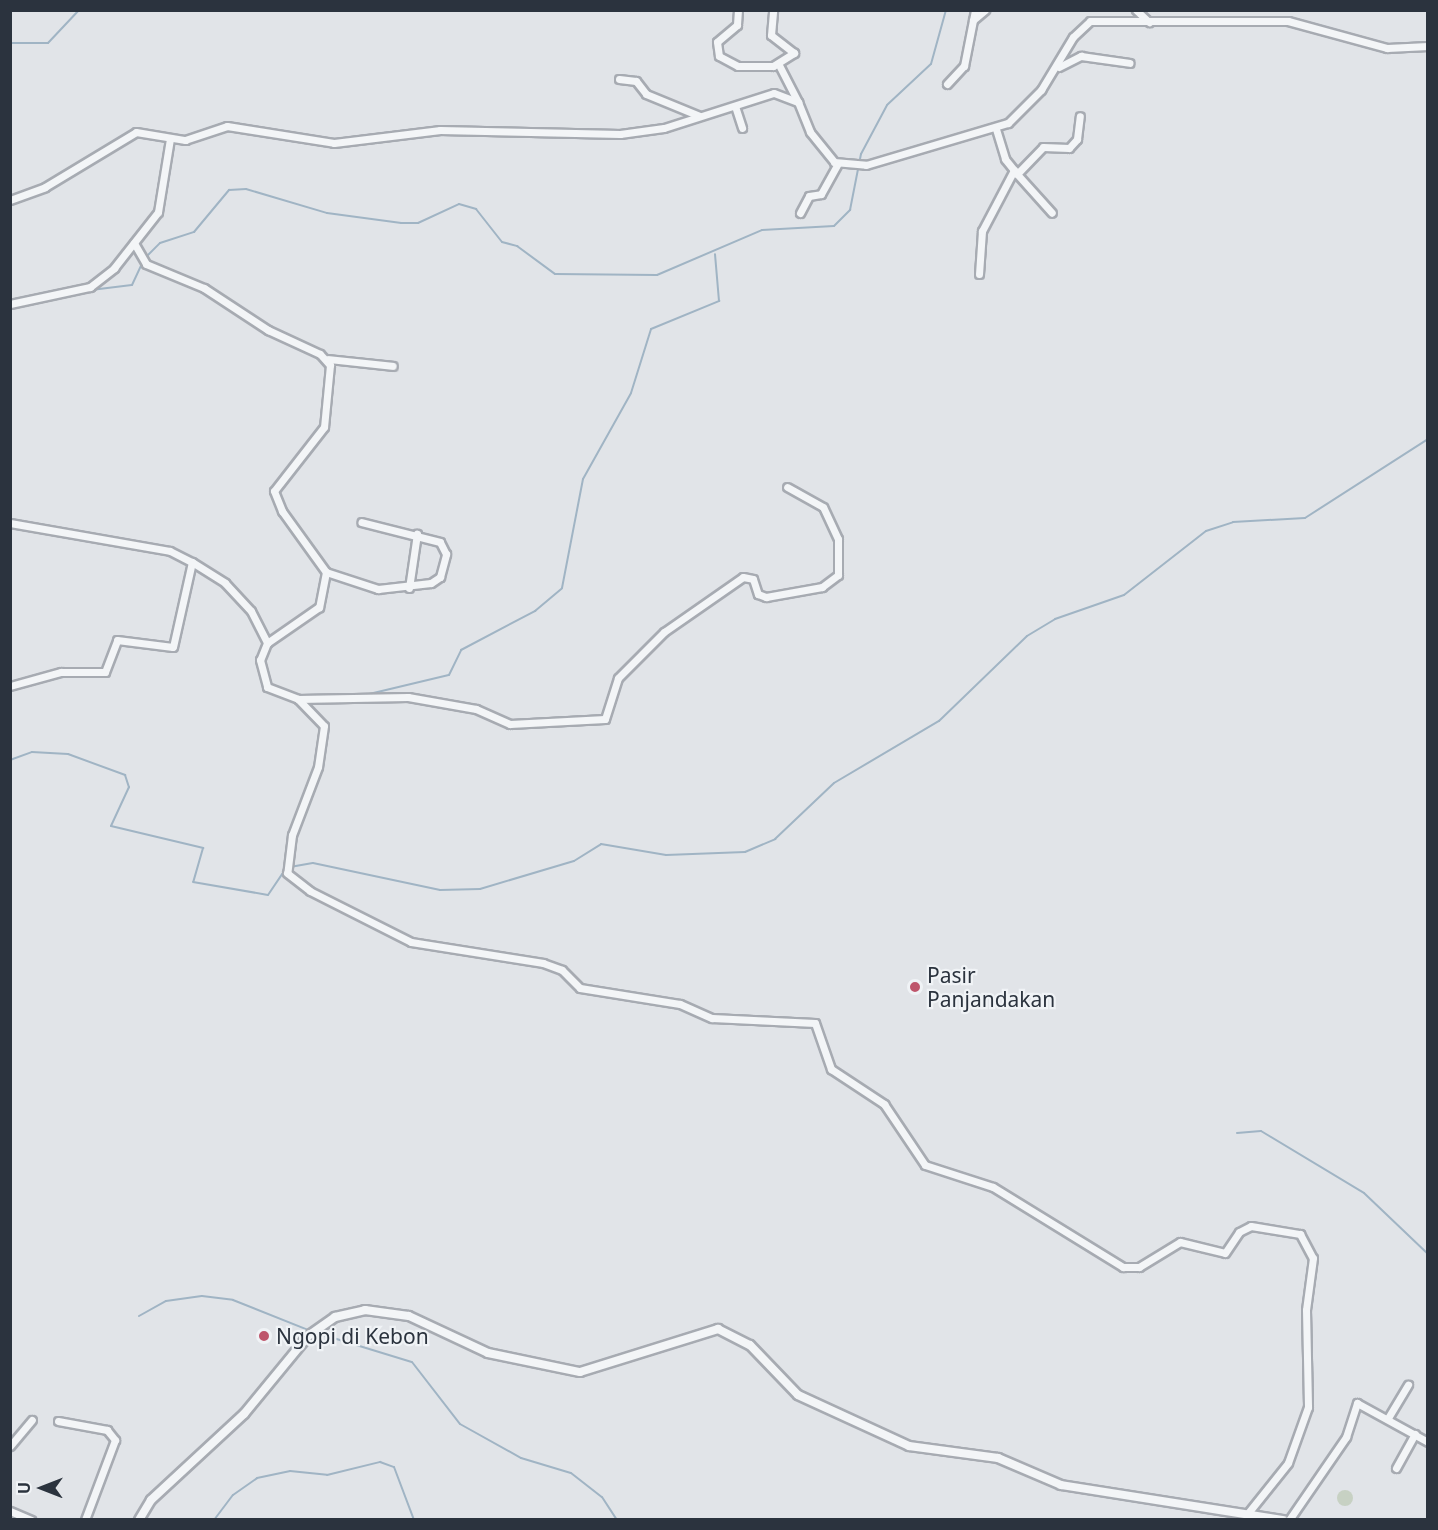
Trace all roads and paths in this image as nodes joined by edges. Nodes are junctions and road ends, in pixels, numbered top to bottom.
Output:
1 (738, 10) edge
2 (773, 10) edge
3 (975, 10) edge
4 (985, 10) edge
5 (1136, 10) edge
6 (973, 20) junction
7 (1149, 22) junction
8 (1428, 46) edge
9 (1130, 63) dead end
10 (779, 65) junction
11 (1057, 68) junction
12 (619, 79) dead end
13 (947, 84) dead end
14 (798, 102) junction
15 (735, 106) junction
16 (700, 116) junction
17 (1080, 116) dead end
18 (742, 128) dead end
19 (996, 129) junction
20 (170, 139) junction
21 (838, 163) junction
22 (1015, 172) junction
23 (10, 200) edge
24 (800, 213) dead end
25 (1052, 213) dead end
26 (134, 243) junction
27 (979, 274) dead end
28 (10, 304) edge
29 (328, 359) junction
30 (393, 366) dead end
31 (787, 487) dead end
32 (361, 522) dead end
33 (10, 523) edge
34 (417, 534) junction
35 (192, 562) junction
36 (326, 572) junction
37 (409, 588) junction
38 (267, 643) junction
39 (10, 686) edge
40 (298, 699) junction
41 (1408, 1385) dead end
42 (1388, 1418) junction
43 (32, 1420) dead end
44 (58, 1421) dead end
45 (1415, 1434) junction
46 (1428, 1442) edge
47 (10, 1446) edge
48 (1396, 1468) dead end
49 (10, 1511) edge
50 (1248, 1513) junction
51 (31, 1520) edge
52 (85, 1520) edge
53 (139, 1520) edge
54 (1283, 1520) edge
55 (1289, 1520) edge

1 - 10 street
2 - 10 street
3 - 6 street
4 - 6 street
5 - 7 street
6 - 13 street
7 - 8 street
7 - 11 street
9 - 11 street
10 - 14 street
11 - 19 street
12 - 16 street
14 - 15 street
14 - 21 street
15 - 16 street
15 - 18 street
16 - 20 street
17 - 22 street
19 - 21 street
19 - 22 street
20 - 23 street
20 - 26 street
21 - 24 street
22 - 25 street
22 - 27 street
26 - 28 street
26 - 29 street
29 - 30 street
29 - 36 street
31 - 40 street
32 - 34 street
33 - 35 street
34 - 37 street
34 - 37 street
35 - 38 street
35 - 39 street
36 - 37 street
36 - 38 street
38 - 40 street
40 - 50 street
41 - 42 street
42 - 45 street
42 - 55 street
43 - 47 street
44 - 52 street
45 - 46 street
45 - 48 street
49 - 51 street
50 - 53 street
50 - 54 street

